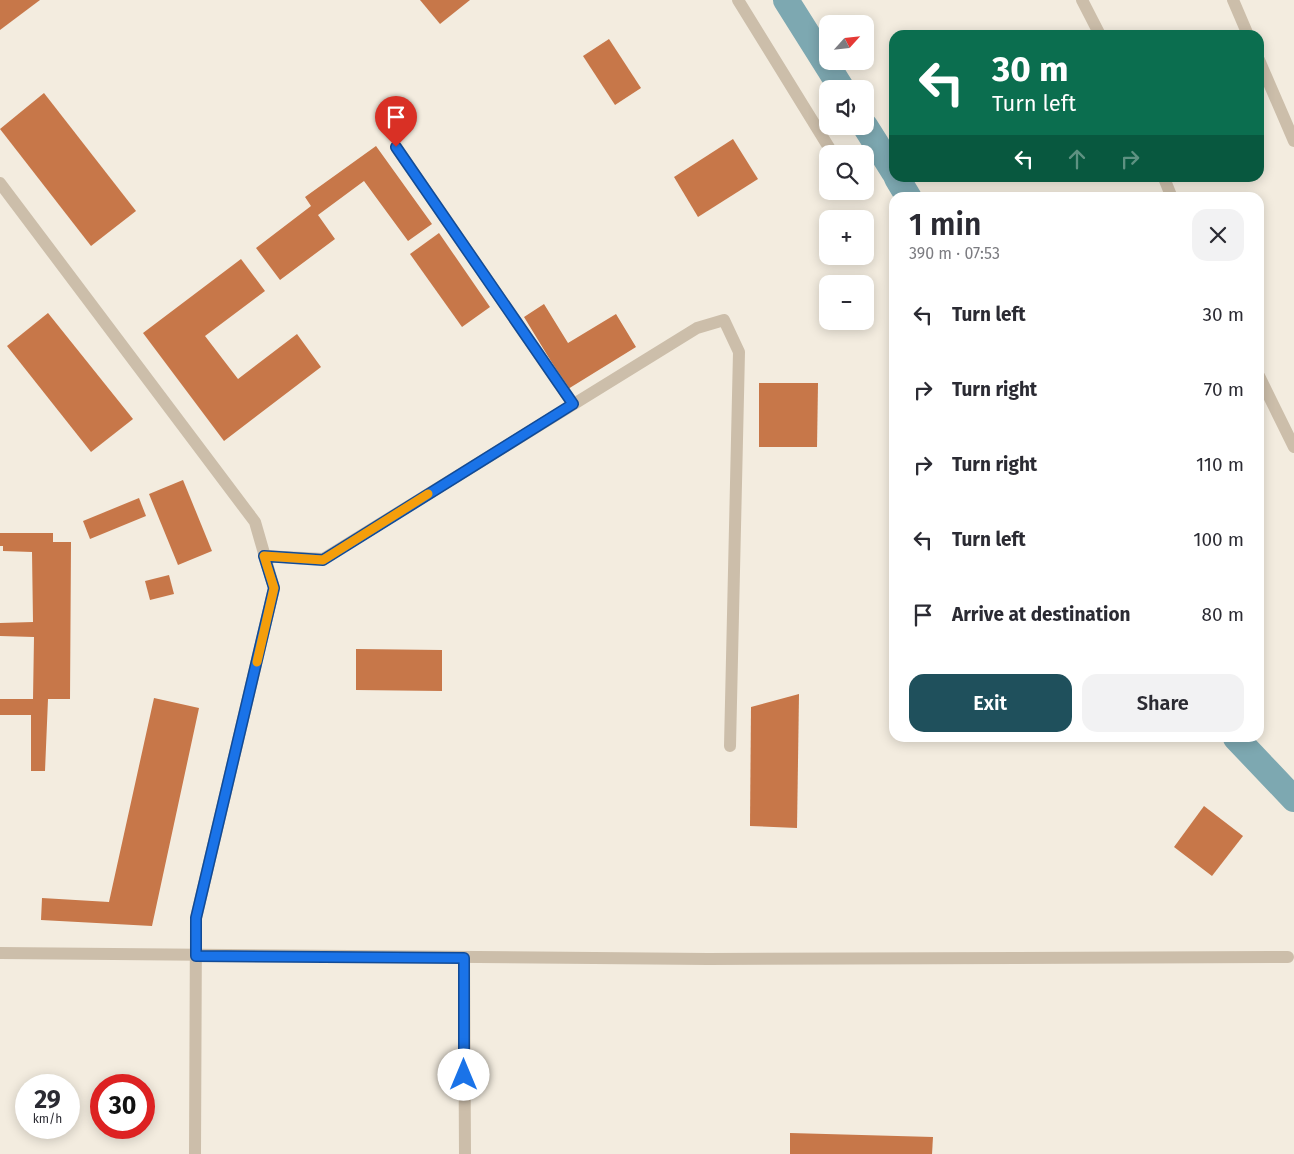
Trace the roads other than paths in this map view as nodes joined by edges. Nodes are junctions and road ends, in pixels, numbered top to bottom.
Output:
1 (738, 0) edge
2 (1082, 0) edge
3 (1233, 0) edge
4 (1097, 30) edge
5 (1246, 30) edge
6 (1264, 72) edge
7 (1294, 141) edge
8 (827, 145) edge
9 (396, 147) dead end
10 (0, 183) edge
11 (1264, 386) edge
12 (573, 404) junction
13 (1294, 448) edge
14 (264, 556) junction
15 (730, 746) dead end
16 (0, 953) edge
17 (196, 956) junction
18 (1288, 957) dead end
19 (464, 958) junction
20 (195, 1154) edge
21 (465, 1154) edge

1 - 8 street
2 - 4 street
3 - 5 street
6 - 7 street
9 - 12 street
10 - 14 street
11 - 13 street
12 - 14 street
12 - 15 street
14 - 17 street
16 - 17 street
17 - 19 street
17 - 20 street
18 - 19 street
19 - 21 street

